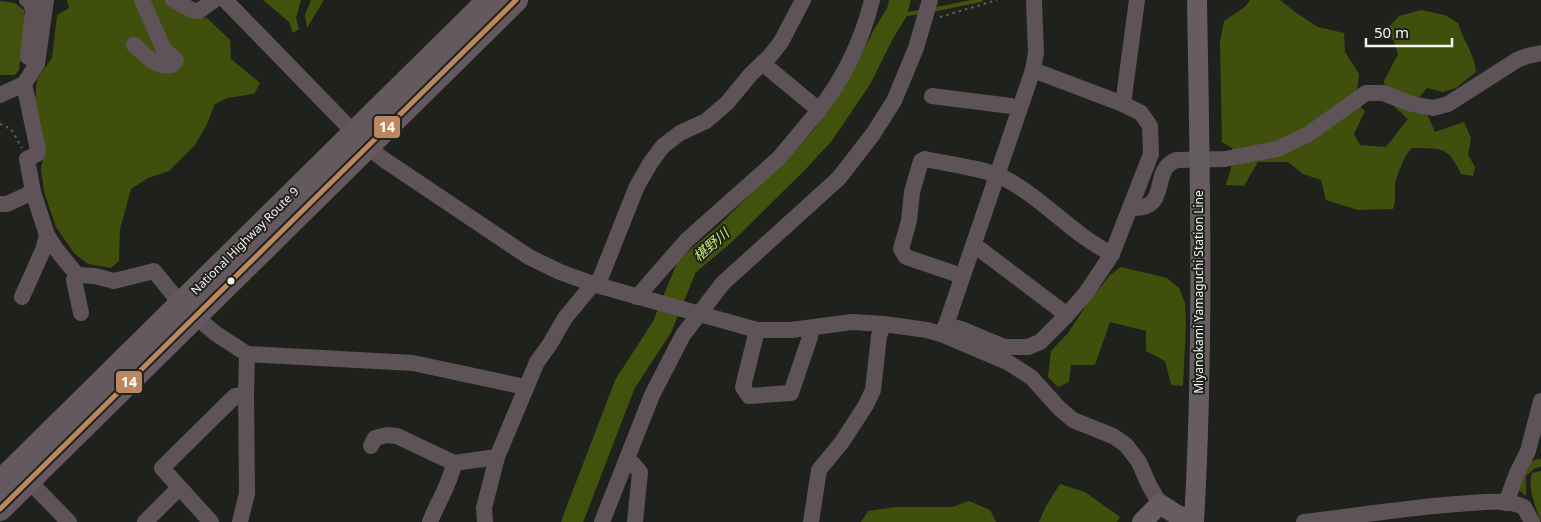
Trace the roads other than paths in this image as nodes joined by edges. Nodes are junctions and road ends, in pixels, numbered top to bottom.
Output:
1 (28, 0) edge
2 (46, 0) edge
3 (142, 0) edge
4 (173, 0) edge
5 (214, 0) edge
6 (225, 0) edge
7 (489, 0) edge
8 (516, 0) edge
9 (804, 0) edge
10 (872, 0) edge
11 (930, 0) edge
12 (1034, 0) edge
13 (1137, 0) edge
14 (1197, 0) edge
15 (134, 45) dead end
16 (1541, 53) edge
17 (762, 64) junction
18 (1033, 70) junction
19 (0, 83) edge
20 (24, 84) junction
21 (0, 95) edge
22 (932, 96) dead end
23 (1123, 104) junction
24 (1019, 109) junction
25 (819, 110) junction
26 (361, 140) junction
27 (1199, 160) junction
28 (997, 176) junction
29 (33, 192) junction
30 (0, 204) edge
31 (1131, 208) junction
32 (47, 235) junction
33 (973, 246) junction
34 (1112, 254) junction
35 (77, 274) junction
36 (962, 276) junction
37 (594, 284) junction
38 (22, 297) dead end
39 (640, 298) junction
40 (189, 310) junction
41 (81, 312) dead end
42 (697, 313) junction
43 (1067, 315) junction
44 (884, 324) junction
45 (810, 328) junction
46 (943, 329) junction
47 (757, 330) junction
48 (247, 354) junction
49 (526, 387) junction
50 (246, 394) junction
51 (1541, 401) edge
52 (370, 446) dead end
53 (497, 457) junction
54 (627, 461) junction
55 (454, 463) junction
56 (28, 480) junction
57 (0, 482) edge
58 (179, 488) junction
59 (1506, 503) junction
60 (1160, 504) junction
61 (0, 508) edge
62 (64, 520) edge
63 (1191, 521) edge
64 (145, 522) edge
65 (211, 522) edge
66 (240, 522) edge
67 (430, 522) edge
68 (485, 522) edge
69 (602, 522) edge
70 (635, 522) edge
71 (811, 522) edge
72 (1142, 522) edge
73 (1304, 522) edge
74 (1532, 522) edge

1 - 20 street
2 - 20 street
3 - 15 street
4 - 5 street
6 - 26 street
7 - 26 highway, National Highway Route 9
8 - 26 highway, National Highway Route 9
9 - 17 street
10 - 25 street
11 - 42 street
12 - 18 street
13 - 23 street
14 - 27 main road, Miyanokami Yamaguchi Station Line
16 - 27 street
17 - 25 street
17 - 37 street
18 - 23 street
18 - 24 street
19 - 20 street
20 - 21 street
20 - 29 street
22 - 24 street
23 - 31 street
24 - 28 street
25 - 39 street
26 - 37 street
26 - 40 highway, National Highway Route 9
27 - 31 street
27 - 63 main road, Miyanokami Yamaguchi Station Line
28 - 33 street
28 - 34 street
28 - 36 street
29 - 30 street
29 - 32 street
31 - 34 street
32 - 35 street
32 - 38 street
33 - 36 street
33 - 43 street
34 - 43 street
35 - 40 street
35 - 41 street
36 - 46 street
37 - 39 street
37 - 49 street
39 - 42 street
40 - 48 street
40 - 56 highway, National Highway Route 9
40 - 57 highway, National Highway Route 9
42 - 47 street
42 - 54 street
43 - 46 street
44 - 45 street
44 - 46 street
44 - 71 street
45 - 47 street
45 - 47 street
46 - 60 street
48 - 49 street
48 - 50 street
49 - 53 street
50 - 58 street
50 - 66 street
51 - 59 street
52 - 55 street
53 - 55 street
53 - 68 street
54 - 69 street
54 - 70 street
55 - 67 street
56 - 61 highway, National Highway Route 9
56 - 62 street
58 - 64 street
58 - 65 street
59 - 73 street
59 - 74 street
60 - 63 main road, Miyanokami Yamaguchi Station Line
60 - 72 main road

